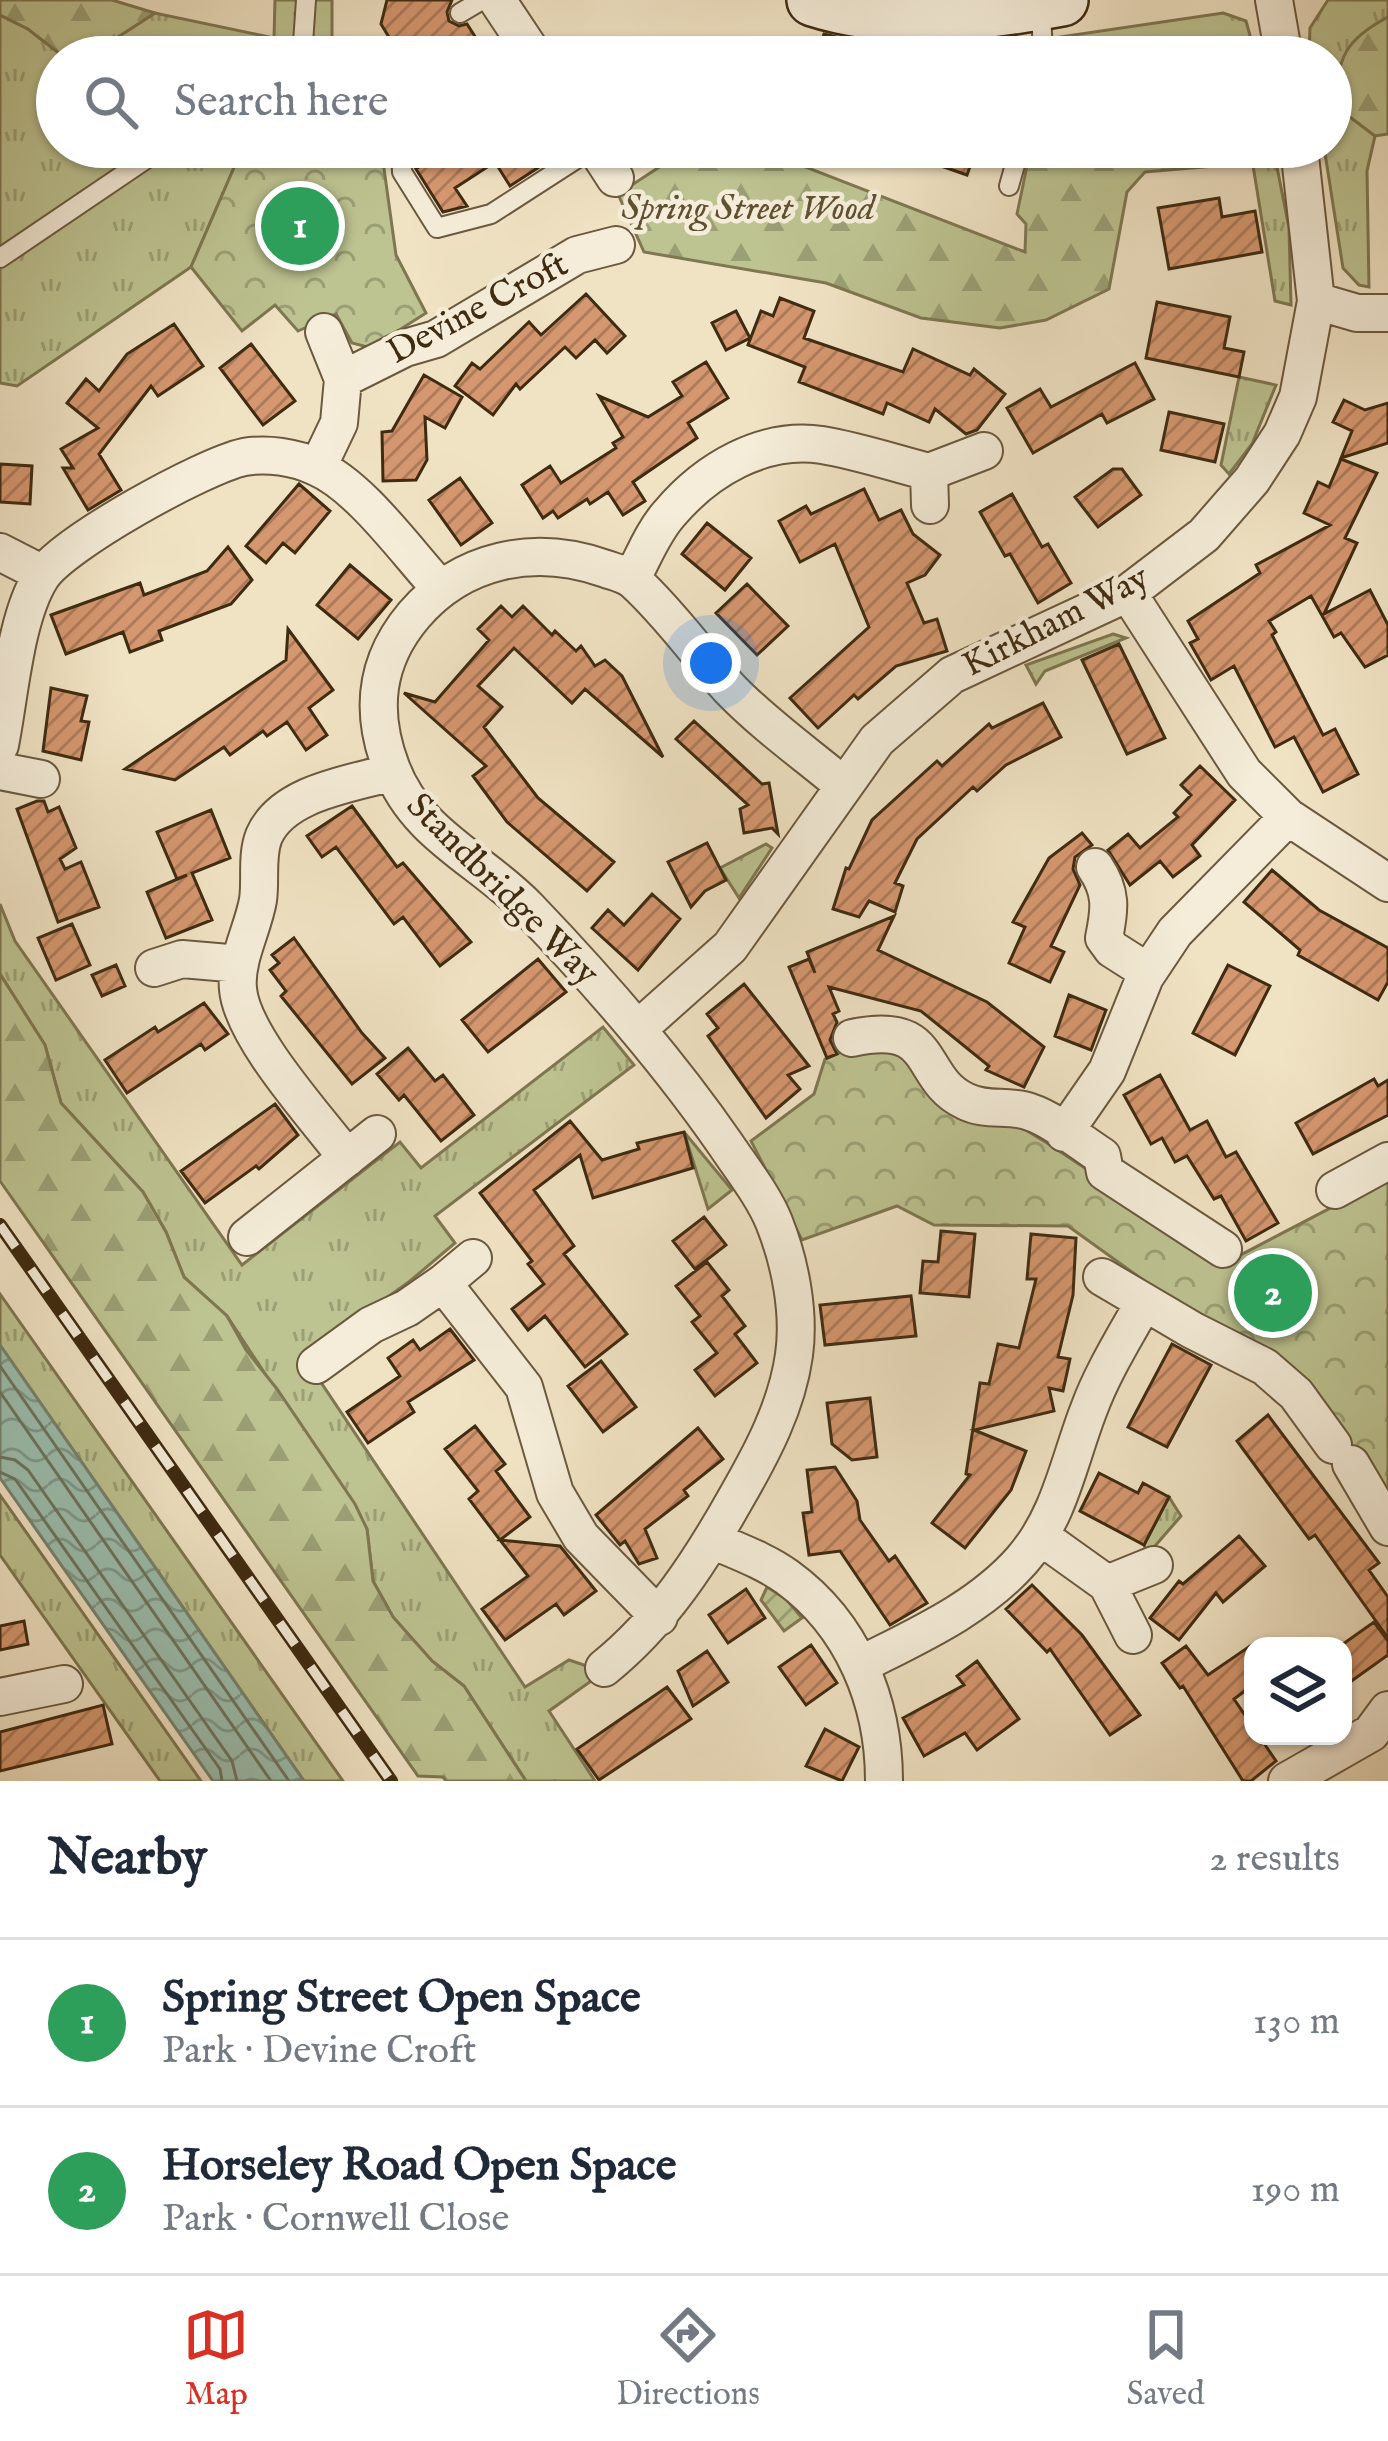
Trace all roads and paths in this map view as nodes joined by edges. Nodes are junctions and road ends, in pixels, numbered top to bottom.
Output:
1 (306, 0) edge
2 (482, 0) edge
3 (496, 0) edge
4 (813, 0) edge
5 (1274, 0) edge
6 (1022, 4) edge
7 (460, 13) dead end
8 (303, 36) edge
9 (521, 36) edge
10 (1035, 36) edge
11 (1280, 36) edge
12 (133, 168) edge
13 (402, 168) edge
14 (581, 168) edge
15 (1014, 168) edge
16 (1301, 168) edge
17 (1009, 186) dead end
18 (616, 245) dead end
19 (0, 258) edge
20 (1316, 301) junction
21 (1388, 314) edge
22 (324, 332) dead end
23 (343, 379) junction
24 (984, 451) dead end
25 (318, 467) junction
26 (0, 552) edge
27 (43, 574) junction
28 (632, 578) junction
29 (440, 587) junction
30 (1128, 593) junction
31 (0, 745) edge
32 (0, 771) edge
33 (392, 772) junction
34 (41, 779) dead end
35 (843, 785) junction
36 (1288, 817) junction
37 (1094, 867) dead end
38 (1388, 883) edge
39 (240, 964) junction
40 (154, 968) dead end
41 (1148, 972) junction
42 (638, 1029) junction
43 (852, 1037) dead end
44 (1064, 1133) junction
45 (377, 1134) dead end
46 (347, 1158) junction
47 (1388, 1161) edge
48 (1334, 1190) dead end
49 (247, 1237) dead end
50 (1223, 1249) dead end
51 (473, 1258) dead end
52 (1102, 1276) dead end
53 (443, 1282) junction
54 (1144, 1302) junction
55 (316, 1366) dead end
56 (1388, 1527) edge
57 (1040, 1536) junction
58 (712, 1540) junction
59 (1154, 1565) dead end
60 (1107, 1584) junction
61 (659, 1617) junction
62 (1132, 1635) dead end
63 (860, 1665) junction
64 (604, 1668) dead end
65 (64, 1684) dead end
66 (0, 1697) edge
67 (1388, 1710) edge
68 (1299, 1760) edge
69 (884, 1781) edge

1 - 8 lane
2 - 7 lane
3 - 9 street
4 - 6 main road
5 - 11 street
6 - 10 lane
12 - 19 lane
13 - 14 lane
15 - 17 lane
16 - 20 street, Kirkham Way
18 - 23 street, Devine Croft
20 - 21 street
20 - 30 street, Kirkham Way
22 - 23 street, Devine Croft
23 - 25 street, Devine Croft
24 - 28 street
25 - 27 street
25 - 29 street
26 - 27 street
27 - 31 street
28 - 29 street, Standbridge Way
28 - 35 street, Standbridge Way
29 - 33 street, Standbridge Way
30 - 35 street, Kirkham Way
30 - 36 street
32 - 34 street
33 - 39 street
33 - 42 street, Standbridge Way
35 - 42 street, Kirkham Way
36 - 38 street
36 - 41 street
37 - 41 street
39 - 40 street
39 - 46 street
41 - 44 street
42 - 58 street, Standbridge Way
43 - 44 street
44 - 50 street
45 - 46 street
46 - 49 street
47 - 48 street
51 - 53 street
52 - 54 street
53 - 55 street
53 - 61 street
54 - 56 street
54 - 57 street
57 - 60 street
57 - 63 street
58 - 61 street, Standbridge Way
58 - 63 street
59 - 60 street
60 - 62 street
61 - 64 street, Standbridge Way
63 - 69 street
65 - 66 street
67 - 68 street

